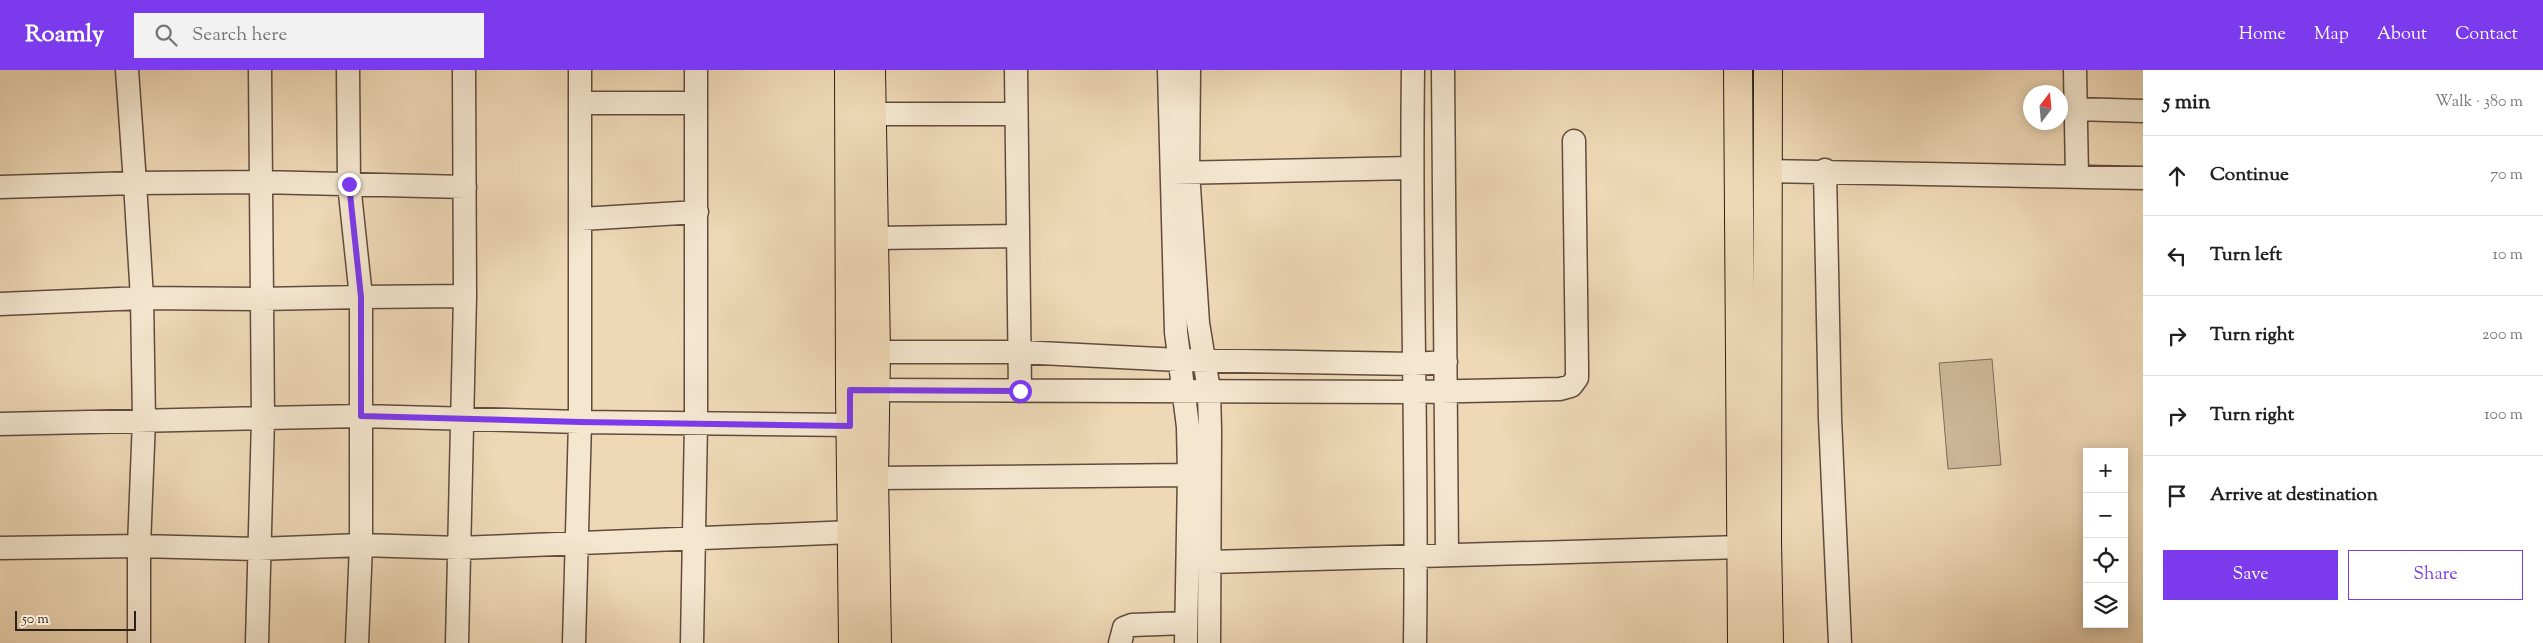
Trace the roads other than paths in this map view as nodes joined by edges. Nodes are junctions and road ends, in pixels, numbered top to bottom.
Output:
1 (128, 70) edge
2 (260, 70) edge
3 (348, 70) edge
4 (464, 70) edge
5 (580, 70) edge
6 (696, 70) edge
7 (849, 70) edge
8 (871, 70) edge
9 (1016, 70) edge
10 (1169, 70) edge
11 (1189, 70) edge
12 (1413, 70) edge
13 (1443, 70) edge
14 (1738, 70) edge
15 (1768, 70) edge
16 (2075, 70) edge
17 (580, 103) junction
18 (696, 103) junction
19 (2076, 109) junction
20 (2143, 111) edge
21 (872, 114) junction
22 (1016, 114) junction
23 (1574, 141) dead end
24 (1412, 168) junction
25 (1825, 170) junction
26 (1768, 171) junction
27 (1179, 172) junction
28 (2077, 176) junction
29 (2143, 178) edge
30 (260, 182) junction
31 (135, 183) junction
32 (349, 184) junction
33 (0, 187) edge
34 (464, 187) junction
35 (697, 212) junction
36 (581, 219) junction
37 (1016, 236) junction
38 (874, 238) junction
39 (465, 296) junction
40 (361, 297) junction
41 (142, 298) junction
42 (262, 299) junction
43 (0, 304) edge
44 (863, 352) junction
45 (1020, 352) junction
46 (1179, 360) junction
47 (1204, 360) junction
48 (1446, 362) junction
49 (1414, 364) junction
50 (862, 390) junction
51 (1209, 390) junction
52 (1020, 391) junction
53 (1183, 391) junction
54 (1414, 392) junction
55 (1447, 392) junction
56 (361, 416) junction
57 (461, 418) junction
58 (263, 419) junction
59 (144, 420) junction
60 (580, 422) junction
61 (696, 423) junction
62 (0, 424) edge
63 (850, 426) junction
64 (1189, 475) junction
65 (874, 478) junction
66 (852, 532) junction
67 (693, 540) junction
68 (578, 542) junction
69 (139, 546) junction
70 (361, 546) junction
71 (0, 548) edge
72 (459, 548) junction
73 (1742, 548) junction
74 (258, 549) junction
75 (1447, 555) junction
76 (1417, 556) junction
77 (1210, 562) junction
78 (1186, 633) edge
79 (139, 643) edge
80 (257, 643) edge
81 (357, 643) edge
82 (457, 643) edge
83 (574, 643) edge
84 (692, 643) edge
85 (853, 643) edge
86 (877, 643) edge
87 (1120, 643) edge
88 (1210, 643) edge
89 (1415, 643) edge
90 (1742, 643) edge
91 (1769, 643) edge
92 (1840, 643) edge

1 - 31 street
2 - 30 street
3 - 32 street
4 - 34 street
5 - 17 street
6 - 18 street
7 - 44 main road
8 - 21 main road
9 - 22 street
10 - 27 street
11 - 27 street
12 - 24 street
13 - 48 street
14 - 73 main road
15 - 26 main road
16 - 19 street
17 - 18 street
17 - 36 street
18 - 35 street
19 - 20 street
19 - 28 street
21 - 22 street
21 - 38 main road
22 - 37 street
23 - 55 street
24 - 27 street
24 - 49 street
25 - 26 street
25 - 28 street
25 - 92 street
26 - 91 main road
27 - 46 street
27 - 47 street
28 - 29 street
30 - 31 street
30 - 32 street
30 - 42 street
31 - 33 street
31 - 41 street
32 - 34 street
32 - 40 street
34 - 39 street
35 - 36 street
35 - 61 street
36 - 60 street
37 - 38 street
37 - 45 street
38 - 44 main road
39 - 40 street
39 - 57 street
40 - 42 street
40 - 56 street
41 - 42 street
41 - 43 street
41 - 59 street
42 - 58 street
44 - 45 street
44 - 50 main road
45 - 46 street
45 - 52 street
46 - 47 street
46 - 53 street
47 - 49 street
47 - 51 street
48 - 49 street
48 - 55 street
49 - 54 street
50 - 52 street
50 - 63 main road
50 - 65 main road
51 - 53 street
51 - 54 street
51 - 77 street
52 - 53 street
53 - 64 street
54 - 55 street
54 - 76 street
55 - 75 street
56 - 57 street
56 - 58 street
56 - 70 street
57 - 60 street
57 - 72 street
58 - 59 street
58 - 74 street
59 - 62 street
59 - 69 street
60 - 61 street
60 - 68 street
61 - 63 street
61 - 67 street
63 - 66 main road
64 - 65 street
64 - 78 street
65 - 86 main road
66 - 67 street
66 - 85 main road
67 - 68 street
67 - 84 street
68 - 72 street
68 - 83 street
69 - 71 street
69 - 74 street
69 - 79 street
70 - 72 street
70 - 74 street
70 - 81 street
72 - 82 street
73 - 75 street
73 - 90 main road
74 - 80 street
75 - 76 street
76 - 77 street
76 - 89 street
77 - 88 street
78 - 87 street

